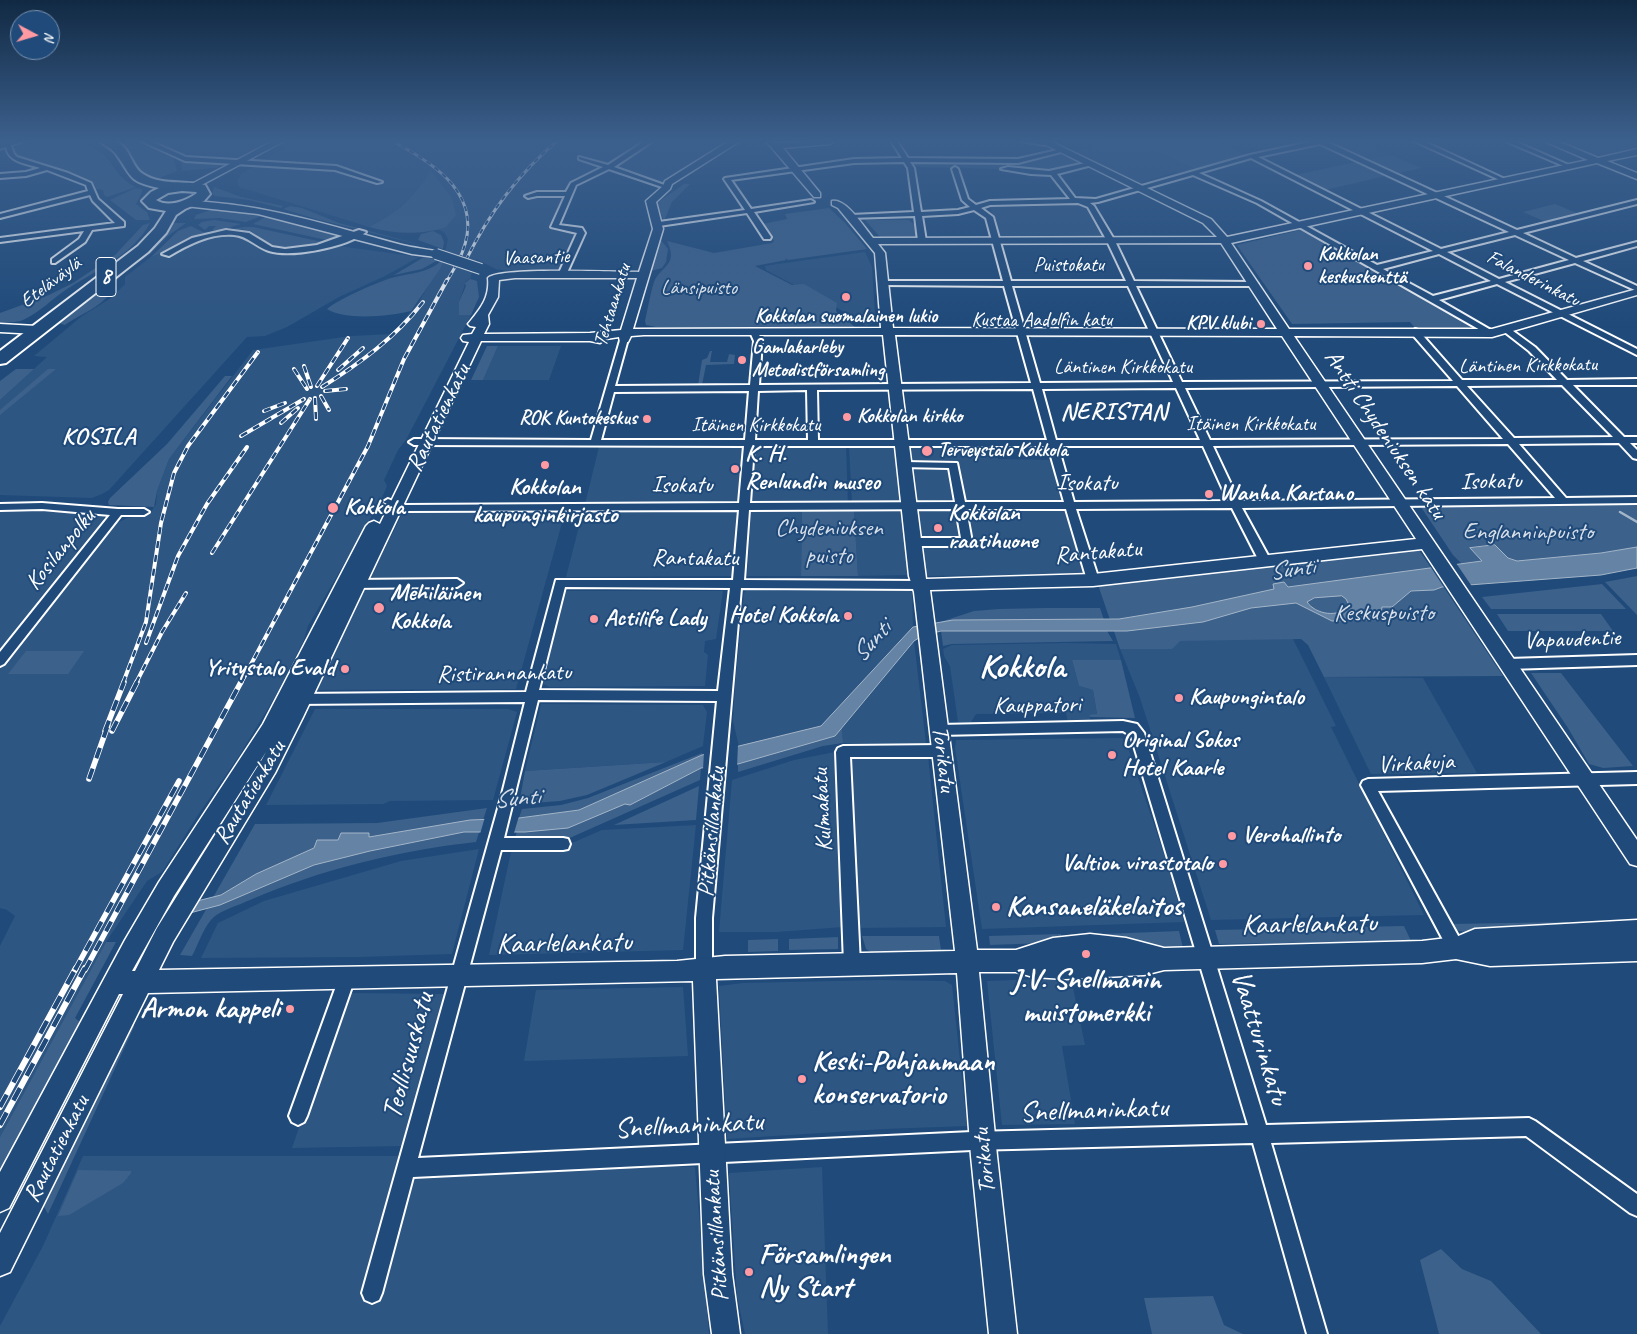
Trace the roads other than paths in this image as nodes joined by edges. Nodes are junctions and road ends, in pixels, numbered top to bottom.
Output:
1 (49, 203) edge
2 (98, 203) edge
3 (142, 203) edge
4 (151, 203) edge
5 (187, 203) edge
6 (250, 203) edge
7 (564, 203) edge
8 (651, 203) edge
9 (744, 203) edge
10 (801, 203) edge
11 (833, 203) edge
12 (916, 203) edge
13 (971, 203) edge
14 (989, 203) edge
15 (1086, 203) edge
16 (1170, 203) edge
17 (1261, 203) edge
18 (1345, 203) edge
19 (1400, 203) edge
20 (1453, 203) edge
21 (1632, 203) edge
22 (184, 205) junction
23 (977, 207) junction
24 (155, 209) junction
25 (749, 211) junction
26 (1362, 212) junction
27 (918, 213) junction
28 (0, 216) edge
29 (851, 217) junction
30 (659, 224) junction
31 (1300, 226) junction
32 (89, 229) junction
33 (1516, 233) junction
34 (357, 234) junction
35 (767, 237) dead end
36 (0, 240) edge
37 (996, 240) junction
38 (872, 241) junction
39 (922, 241) junction
40 (1111, 241) junction
41 (1225, 241) junction
42 (1637, 244) edge
43 (1440, 252) junction
44 (166, 254) dead end
45 (1576, 260) junction
46 (55, 261) dead end
47 (1376, 268) junction
48 (562, 275) junction
49 (643, 275) junction
50 (493, 278) junction
51 (1498, 281) junction
52 (883, 283) junction
53 (1008, 283) junction
54 (1131, 284) junction
55 (1254, 284) junction
56 (1637, 290) edge
57 (1432, 299) junction
58 (1562, 314) junction
59 (0, 328) edge
60 (30, 329) junction
61 (1506, 330) junction
62 (1492, 333) junction
63 (756, 335) junction
64 (625, 336) junction
65 (890, 336) junction
66 (1023, 336) junction
67 (1418, 336) junction
68 (1156, 337) junction
69 (1289, 337) junction
70 (472, 338) junction
71 (0, 348) edge
72 (1637, 352) edge
73 (0, 359) edge
74 (1637, 382) edge
75 (1564, 383) junction
76 (1460, 384) junction
77 (1179, 385) junction
78 (1321, 385) junction
79 (1036, 387) junction
80 (897, 388) junction
81 (610, 389) junction
82 (754, 389) junction
83 (812, 389) junction
84 (1621, 440) junction
85 (1637, 440) edge
86 (421, 441) junction
87 (1052, 442) junction
88 (1207, 442) junction
89 (1511, 442) junction
90 (595, 443) junction
91 (750, 443) junction
92 (812, 443) junction
93 (903, 443) junction
94 (1360, 443) junction
95 (1637, 456) edge
96 (905, 465) junction
97 (1637, 500) edge
98 (0, 502) edge
99 (1564, 502) junction
100 (392, 504) junction
101 (1235, 504) junction
102 (1402, 504) junction
103 (42, 506) junction
104 (1070, 506) junction
105 (0, 507) edge
106 (744, 507) junction
107 (910, 507) junction
108 (960, 507) junction
109 (118, 512) junction
110 (144, 512) dead end
111 (914, 542) junction
112 (1428, 543) junction
113 (1265, 561) junction
114 (1093, 580) junction
115 (457, 583) dead end
116 (738, 583) junction
117 (350, 584) junction
118 (920, 584) junction
119 (1637, 660) edge
120 (0, 661) edge
121 (1508, 664) junction
122 (724, 696) junction
123 (531, 697) junction
124 (294, 699) junction
125 (939, 730) junction
126 (1136, 731) joint
127 (942, 751) junction
128 (1637, 778) edge
129 (1586, 780) junction
130 (497, 839) junction
131 (564, 844) dead end
132 (1637, 857) edge
133 (1637, 930) edge
134 (1456, 948) junction
135 (1637, 950) edge
136 (1206, 958) junction
137 (968, 962) junction
138 (852, 964) junction
139 (704, 969) junction
140 (460, 976) junction
141 (347, 978) junction
142 (113, 982) junction
143 (140, 982) junction
144 (298, 1116) dead end
145 (1260, 1133) junction
146 (983, 1140) junction
147 (711, 1152) junction
148 (407, 1168) junction
149 (0, 1199) edge
150 (1637, 1206) edge
151 (0, 1262) edge
152 (372, 1294) dead end
153 (726, 1334) edge
154 (1003, 1334) edge
155 (1317, 1334) edge

1 - 28 street
2 - 32 street
3 - 24 highway
4 - 24 highway, Eteläväylä
5 - 22 highway
6 - 34 main road, Vaasantie
7 - 48 street
8 - 30 main road
9 - 25 street
10 - 25 street
11 - 29 main road, Torikatu
12 - 27 street
13 - 23 street
14 - 23 street
15 - 40 street
16 - 41 main road, Antti Chydeniuksen katu
17 - 31 street
18 - 26 street, Falanderinkatu
19 - 26 main road
20 - 33 street
21 - 33 street
22 - 24 highway
22 - 34 main road, Vaasantie
22 - 60 highway, Eteläväylä / 8
23 - 27 street
23 - 37 street
24 - 60 highway, Eteläväylä / 8
25 - 30 street
25 - 35 street
26 - 31 main road
26 - 43 street, Falanderinkatu
27 - 29 street
27 - 39 street
29 - 38 main road, Torikatu
30 - 49 main road, Tehtaankatu
31 - 41 main road
31 - 47 street
32 - 36 street
32 - 46 street
33 - 43 street
33 - 45 street
34 - 44 street
34 - 50 main road, Vaasantie, bridge
37 - 39 main road
37 - 40 main road
37 - 53 street
38 - 39 main road
38 - 52 main road, Torikatu
40 - 41 main road
40 - 54 street
41 - 55 main road, Antti Chydeniuksen katu
42 - 45 street
43 - 47 street
43 - 51 street, Falanderinkatu
45 - 51 street
45 - 56 street
47 - 57 street
48 - 49 main road, Vaasantie
48 - 50 main road, Vaasantie
49 - 64 main road, Tehtaankatu
50 - 70 main road, Rautatienkatu
51 - 57 street
51 - 58 street, Falanderinkatu
52 - 53 street, Puistokatu
52 - 65 main road, Torikatu
53 - 54 street, Puistokatu
53 - 66 street
54 - 55 street, Puistokatu
54 - 68 street
55 - 69 main road, Antti Chydeniuksen katu
56 - 58 main road, Kustaa Aadolfin katu
57 - 62 street
58 - 61 main road, Kustaa Aadolfin katu
58 - 72 street, Falanderinkatu
59 - 60 main road
60 - 71 highway, Eteläväylä / 8
60 - 73 highway, Eteläväylä / 8
61 - 62 main road, Kustaa Aadolfin katu
61 - 75 street
62 - 67 main road, Kustaa Aadolfin katu
63 - 64 main road, Kustaa Aadolfin katu
63 - 65 main road, Kustaa Aadolfin katu
63 - 82 street, Pitkänsillankatu
64 - 70 main road, Kustaa Aadolfin katu
64 - 81 street, Tehtaankatu
65 - 66 main road, Kustaa Aadolfin katu
65 - 80 main road, Torikatu
66 - 68 main road, Kustaa Aadolfin katu
66 - 79 street
67 - 69 main road, Kustaa Aadolfin katu
67 - 76 street
68 - 69 main road, Kustaa Aadolfin katu
68 - 77 street
69 - 78 main road, Antti Chydeniuksen katu
70 - 86 main road, Rautatienkatu
74 - 75 street, Läntinen Kirkkokatu
75 - 76 street, Läntinen Kirkkokatu
75 - 84 street
76 - 78 street, Läntinen Kirkkokatu
76 - 89 street
77 - 78 street, Läntinen Kirkkokatu
77 - 79 street, Läntinen Kirkkokatu
77 - 88 street
78 - 94 main road, Antti Chydeniuksen katu
79 - 80 street, Läntinen Kirkkokatu
79 - 87 street
80 - 83 street, Läntinen Kirkkokatu
80 - 93 main road, Torikatu
81 - 82 street, Läntinen Kirkkokatu
81 - 90 street, Tehtaankatu
82 - 83 street, Läntinen Kirkkokatu
82 - 91 street, Pitkänsillankatu
83 - 92 street
84 - 85 street, Itäinen Kirkkokatu
84 - 89 street, Itäinen Kirkkokatu
84 - 95 street
86 - 90 street, Itäinen Kirkkokatu
86 - 100 main road, Rautatienkatu
87 - 88 street, Itäinen Kirkkokatu
87 - 93 street, Itäinen Kirkkokatu
87 - 104 street
88 - 94 street, Itäinen Kirkkokatu
88 - 101 street
89 - 94 street, Itäinen Kirkkokatu
89 - 99 street
90 - 91 street, Itäinen Kirkkokatu
91 - 92 street, Itäinen Kirkkokatu
91 - 106 street, Pitkänsillankatu
92 - 93 street, Itäinen Kirkkokatu
93 - 96 main road, Torikatu
94 - 102 main road, Antti Chydeniuksen katu
96 - 107 main road, Torikatu
96 - 108 street
97 - 99 street, Isokatu
98 - 103 street
99 - 102 street, Isokatu
100 - 106 street, Isokatu
100 - 117 main road, Rautatienkatu
101 - 102 street, Isokatu
101 - 104 street, Isokatu
101 - 113 street
102 - 112 main road, Antti Chydeniuksen katu
103 - 105 street
103 - 109 street
104 - 108 street, Isokatu
104 - 114 street
106 - 107 street, Isokatu
106 - 116 street, Pitkänsillankatu
107 - 108 street, Isokatu
107 - 111 main road, Torikatu
108 - 111 street
109 - 110 street
109 - 120 street, Kosilanpolku
111 - 118 main road, Torikatu
112 - 113 main road, Rantakatu
112 - 121 main road, Antti Chydeniuksen katu
113 - 114 main road, Rantakatu
114 - 118 main road, Rantakatu
115 - 117 street
116 - 118 street, Rantakatu
116 - 122 street, Pitkänsillankatu
116 - 123 street, Rantakatu
117 - 124 main road, Rautatienkatu
118 - 125 main road, Torikatu
119 - 121 street, Vapaudentie
121 - 129 main road, Antti Chydeniuksen katu
122 - 123 street, Ristirannankatu
122 - 139 street, Pitkänsillankatu
123 - 124 street, Ristirannankatu
123 - 130 street
124 - 142 main road, Rautatienkatu
124 - 143 main road, Rautatienkatu
125 - 126 street, Kauppatori
125 - 127 main road, Torikatu
126 - 136 street, Vaatturinkatu
127 - 137 main road, Torikatu
127 - 138 street, Kulmakatu
128 - 129 street
129 - 132 main road, Antti Chydeniuksen katu
129 - 134 street, Virkakuja
130 - 131 street
130 - 140 street, Teollisuuskatu
133 - 134 main road, Kaarlelankatu
134 - 135 main road, Kaarlelankatu
134 - 136 main road, Kaarlelankatu
136 - 137 main road, Kaarlelankatu
136 - 145 street, Vaatturinkatu
137 - 138 main road, Kaarlelankatu
137 - 146 main road, Torikatu
138 - 139 main road, Kaarlelankatu
139 - 140 main road, Kaarlelankatu
139 - 147 main road, Pitkänsillankatu
140 - 141 main road, Kaarlelankatu
140 - 148 street, Teollisuuskatu
141 - 143 main road, Kaarlelankatu
141 - 144 street
142 - 143 main road, Kaarlelankatu
142 - 149 main road, Rautatienkatu
143 - 151 main road, Rautatienkatu
145 - 146 street, Snellmaninkatu
145 - 150 street, Snellmaninkatu
145 - 155 street, Vaatturinkatu
146 - 147 street, Snellmaninkatu
146 - 154 main road, Torikatu
147 - 148 street, Snellmaninkatu
147 - 153 main road, Pitkänsillankatu
148 - 152 street, Teollisuuskatu

